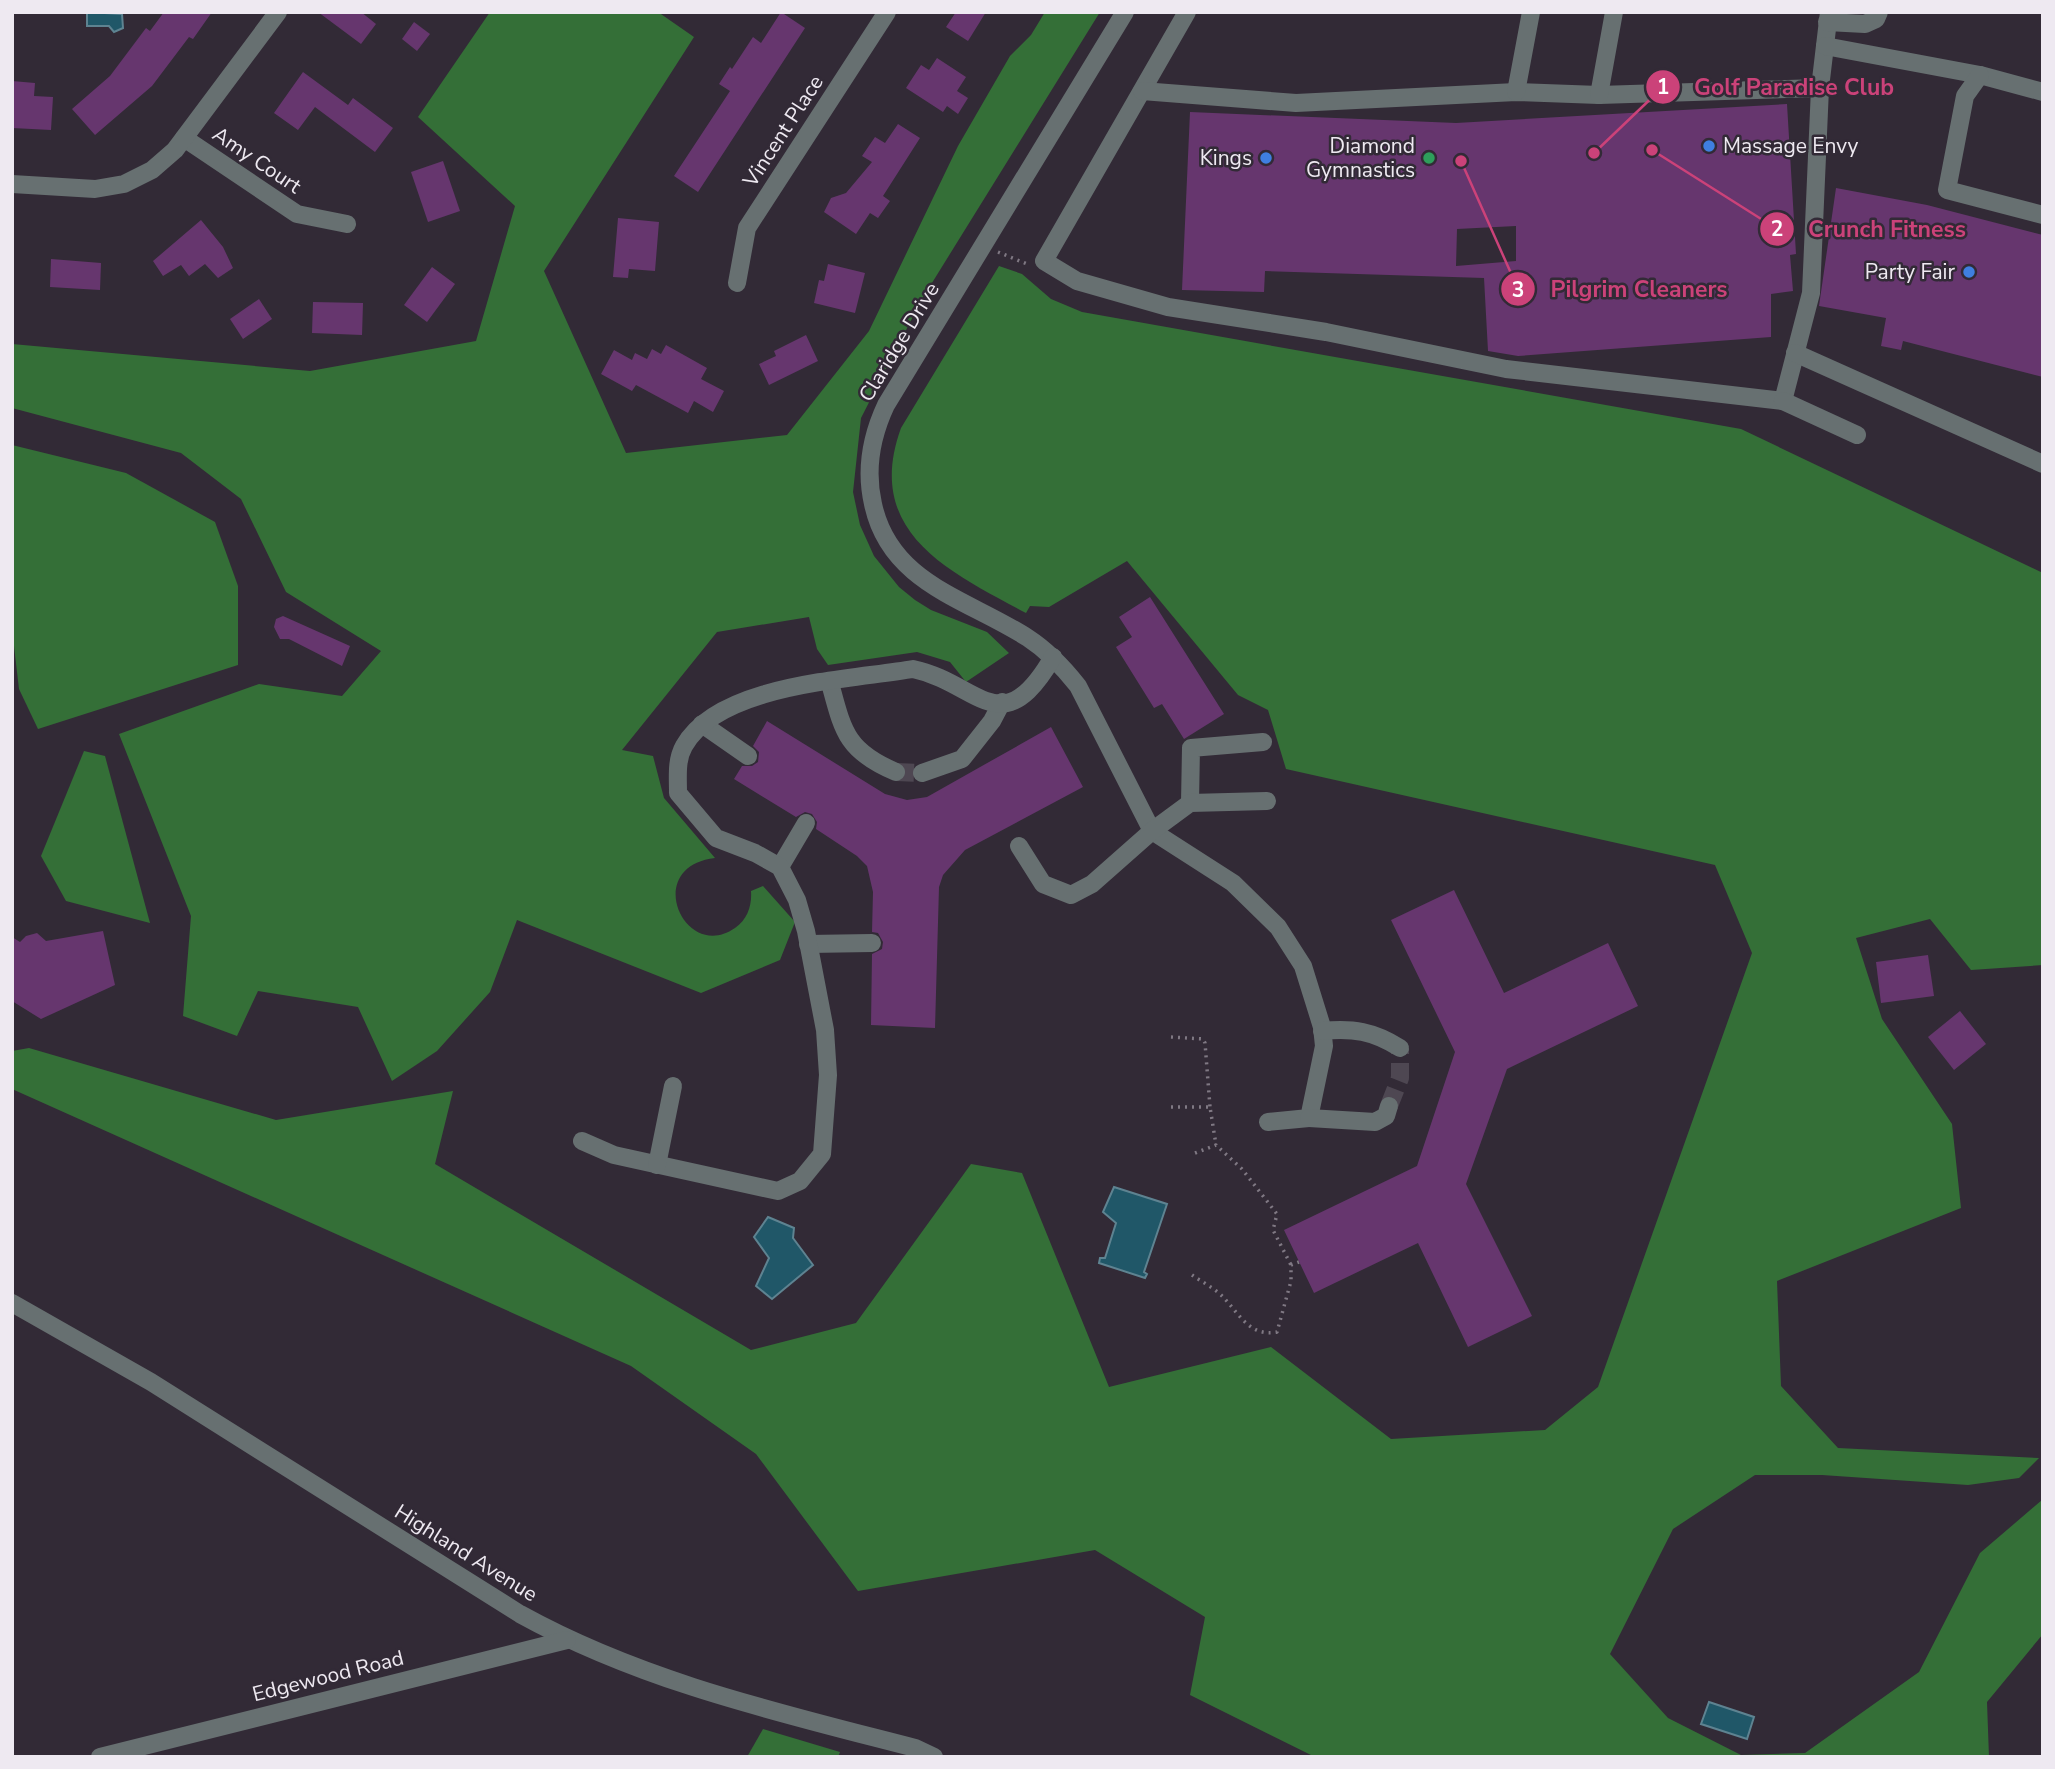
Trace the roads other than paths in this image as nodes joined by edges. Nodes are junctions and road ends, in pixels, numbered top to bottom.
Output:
1 (278, 12) edge
2 (887, 12) edge
3 (1125, 12) edge
4 (1187, 12) edge
5 (1531, 12) edge
6 (1614, 12) edge
7 (1879, 12) edge
8 (1828, 17) edge
9 (1825, 46) junction
10 (1980, 75) junction
11 (1820, 88) junction
12 (1142, 91) junction
13 (1516, 92) junction
14 (2043, 92) edge
15 (1599, 95) junction
16 (184, 138) junction
17 (12, 184) edge
18 (2043, 215) edge
19 (347, 224) dead end
20 (737, 284) dead end
21 (1795, 353) junction
22 (1783, 401) junction
23 (1857, 435) dead end
24 (2043, 464) edge
25 (1053, 657) junction
26 (830, 683) junction
27 (1002, 702) junction
28 (702, 724) junction
29 (1263, 742) dead end
30 (748, 756) dead end
31 (896, 772) tunnel mouth
32 (922, 773) tunnel mouth
33 (1267, 801) dead end
34 (1190, 803) junction
35 (806, 823) dead end
36 (1153, 831) junction
37 (1019, 846) dead end
38 (780, 867) junction
39 (872, 943) dead end
40 (808, 944) junction
41 (1322, 1031) junction
42 (1400, 1048) dead end
43 (673, 1086) dead end
44 (1389, 1106) tunnel mouth
45 (1309, 1118) junction
46 (1268, 1122) dead end
47 (582, 1140) dead end
48 (657, 1165) junction
49 (12, 1303) edge
50 (567, 1640) junction
51 (100, 1757) edge
52 (934, 1757) edge

1 - 16 street
2 - 20 street, Vincent Place
3 - 25 street, Claridge Drive
4 - 12 street
5 - 13 street
6 - 15 street
7 - 8 street
8 - 9 street
9 - 10 street
9 - 11 street
10 - 14 street
10 - 18 street
11 - 15 street
11 - 21 street
12 - 13 street
12 - 22 street
13 - 15 street
16 - 17 street
16 - 19 street, Amy Court
21 - 22 street
21 - 24 street
22 - 23 street
25 - 27 street
25 - 36 street, Claridge Drive
26 - 27 street
26 - 28 street
26 - 31 street
27 - 32 street
28 - 30 street
28 - 38 street
29 - 34 street
33 - 34 street
34 - 36 street
35 - 38 street
36 - 37 street
36 - 41 street
38 - 40 street
39 - 40 street
40 - 48 street
41 - 42 street
41 - 45 street
43 - 48 street
44 - 45 street
45 - 46 street
47 - 48 street
49 - 50 street, Highland Avenue
50 - 51 street, Edgewood Road
50 - 52 street, Highland Avenue

